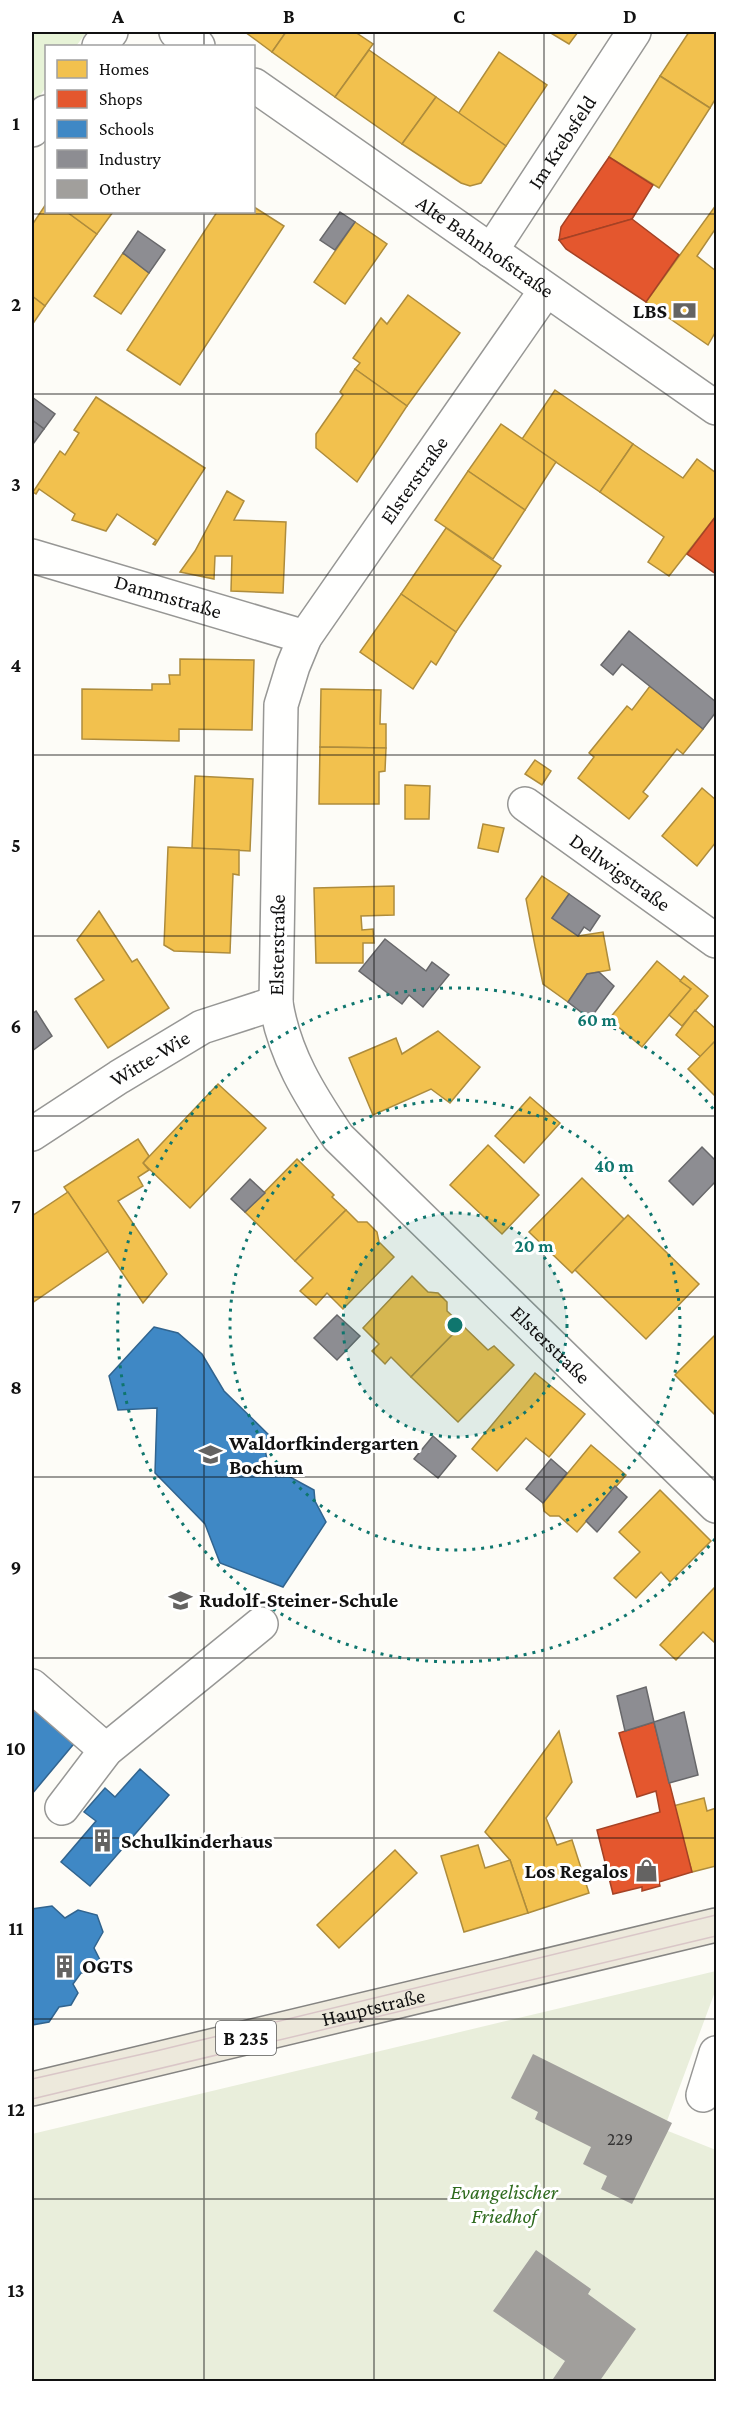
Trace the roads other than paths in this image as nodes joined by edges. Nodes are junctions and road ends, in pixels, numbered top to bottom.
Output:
1 (111, 32) edge
2 (176, 32) edge
3 (634, 32) edge
4 (100, 45) edge
5 (196, 45) edge
6 (255, 87) edge
7 (45, 113) edge
8 (32, 130) edge
9 (491, 251) junction
10 (546, 290) junction
11 (717, 408) edge
12 (32, 556) edge
13 (306, 637) junction
14 (525, 804) dead end
15 (717, 940) edge
16 (276, 1003) junction
17 (32, 1134) edge
18 (717, 1506) edge
19 (261, 1624) dead end
20 (32, 1686) edge
21 (106, 1750) junction
22 (62, 1808) dead end
23 (717, 1925) edge
24 (717, 2053) edge
25 (32, 2089) edge
26 (703, 2095) dead end

1 - 4 street
2 - 5 street
3 - 9 street, Im Krebsfeld
6 - 9 street, Alte Bahnhofstraße
7 - 8 street
9 - 10 street, Alte Bahnhofstraße
10 - 11 street, Alte Bahnhofstraße
10 - 13 street, Elsterstraße
12 - 13 street, Dammstraße
13 - 16 street, Elsterstraße
14 - 15 street, Dellwigstraße
16 - 17 street, Witte-Wie
16 - 18 street, Elsterstraße
19 - 21 street
20 - 21 street
21 - 22 street
23 - 25 main road, Hauptstraße / B 235
24 - 26 street

